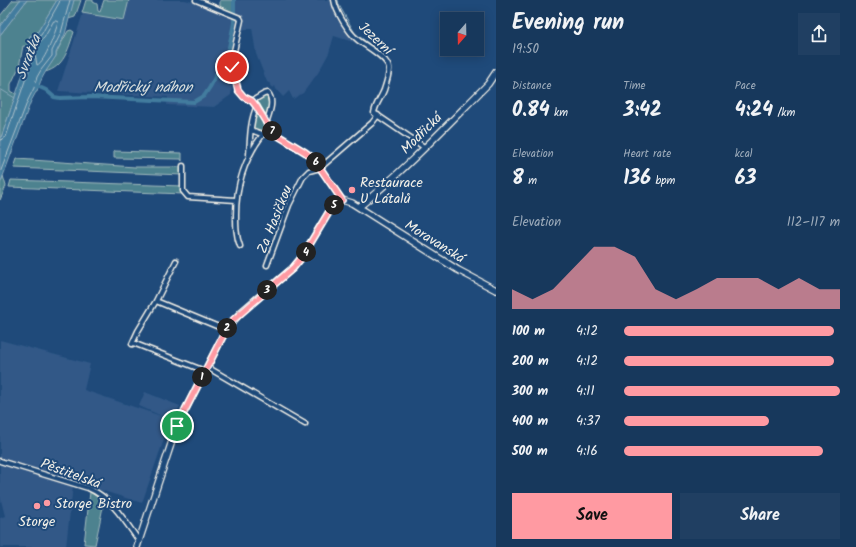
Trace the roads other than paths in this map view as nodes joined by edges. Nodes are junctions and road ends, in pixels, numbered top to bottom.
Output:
1 (196, 0) edge
2 (334, 0) edge
3 (496, 72) edge
4 (252, 101) junction
5 (256, 106) junction
6 (378, 115) junction
7 (268, 125) junction
8 (251, 130) junction
9 (262, 134) junction
10 (424, 147) junction
11 (249, 155) junction
12 (183, 166) dead end
13 (320, 168) junction
14 (236, 200) junction
15 (342, 200) junction
16 (359, 207) junction
17 (240, 246) dead end
18 (176, 261) dead end
19 (267, 265) dead end
20 (496, 290) edge
21 (156, 301) junction
22 (226, 330) junction
23 (206, 369) junction
24 (305, 424) dead end
25 (0, 461) edge
26 (139, 541) junction
27 (137, 547) edge

1 - 4 street
2 - 6 street, Jezerní
3 - 10 street, Modřická
4 - 5 street
4 - 7 street
5 - 7 street
5 - 8 street
6 - 10 street
6 - 13 street
7 - 9 street
7 - 13 street
8 - 9 street
8 - 11 street
9 - 11 street
10 - 16 street, Modřická
11 - 14 street
12 - 14 street
13 - 15 street
13 - 19 street, Za Hasičkou
14 - 17 street
15 - 16 street, Moravanská
15 - 22 street
16 - 20 street, Moravanská
18 - 21 street
21 - 22 street
21 - 23 street
22 - 23 street
23 - 24 street
23 - 26 street
25 - 26 street, Pěstitelská
26 - 27 street

